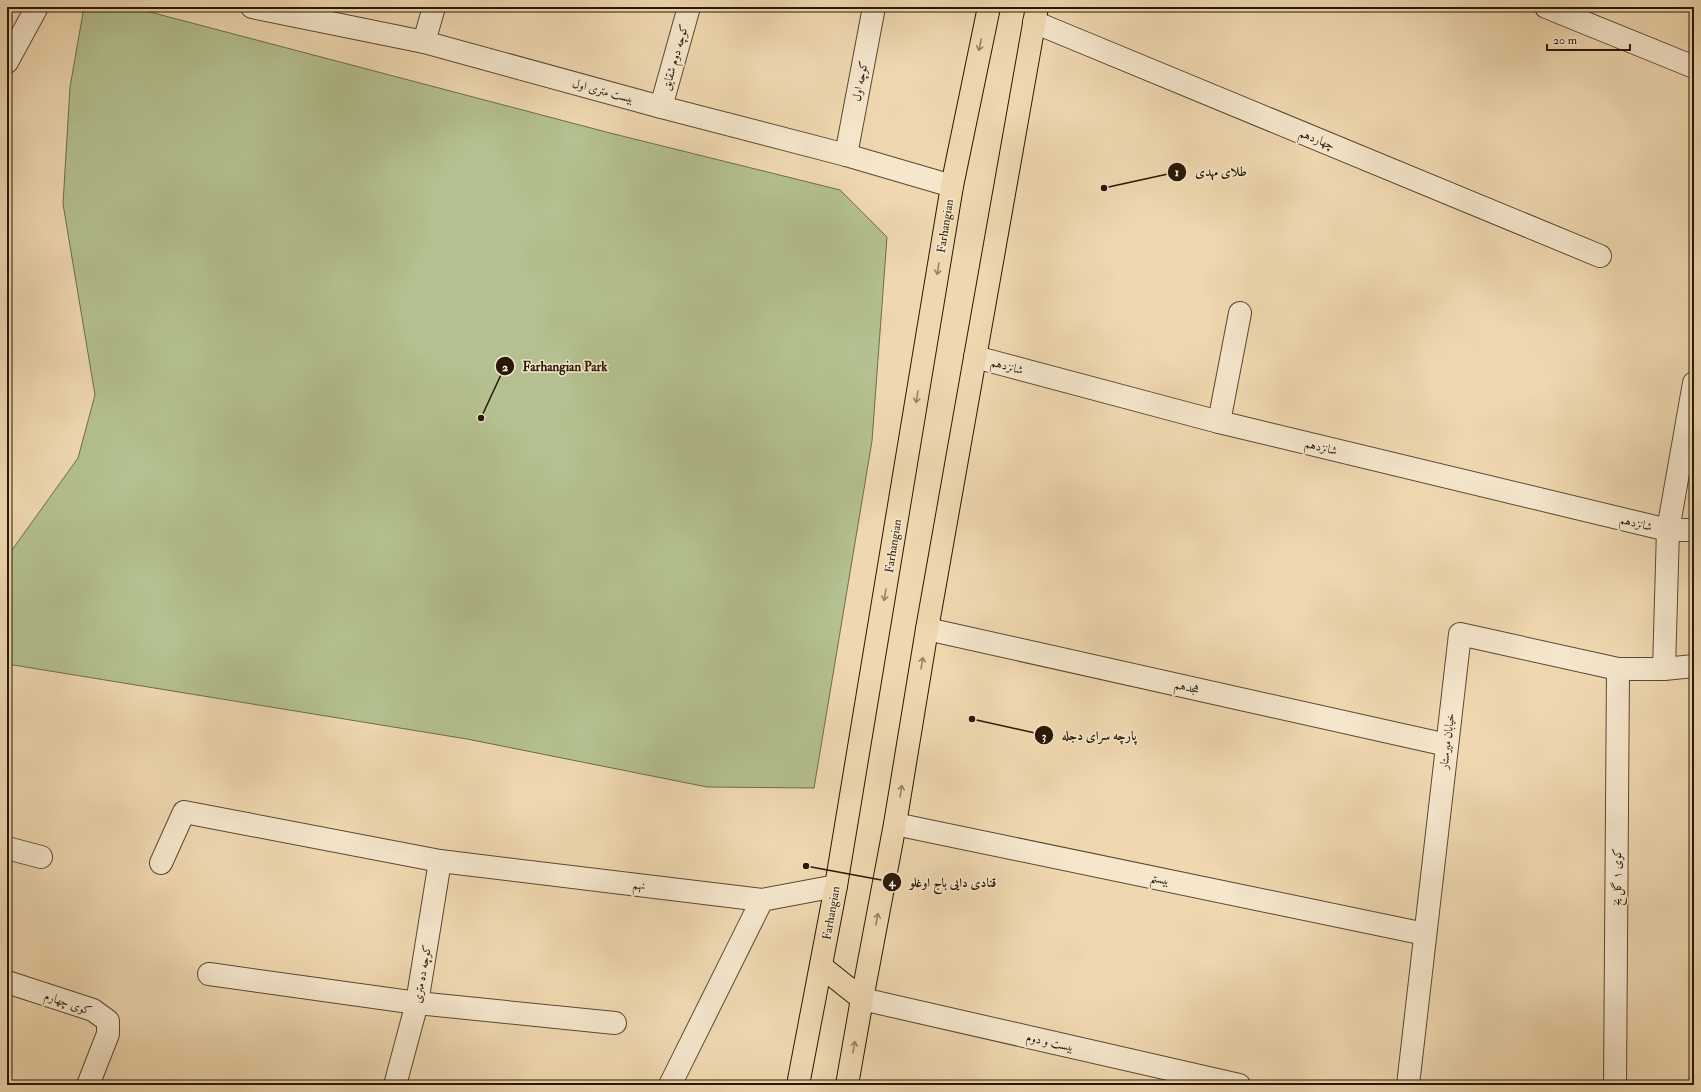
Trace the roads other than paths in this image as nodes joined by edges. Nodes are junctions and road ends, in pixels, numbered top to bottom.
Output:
1 (37, 7) edge
2 (252, 7) edge
3 (434, 7) edge
4 (689, 7) edge
5 (874, 7) edge
6 (989, 7) edge
7 (1546, 7) edge
8 (1035, 15) edge
9 (424, 42) junction
10 (7, 62) edge
11 (1694, 67) edge
12 (661, 107) junction
13 (846, 155) junction
14 (952, 186) junction
15 (1600, 256) dead end
16 (1240, 313) dead end
17 (975, 357) junction
18 (1694, 383) edge
19 (1219, 422) junction
20 (1668, 530) junction
21 (1694, 530) edge
22 (927, 629) junction
23 (1694, 666) edge
24 (1618, 669) junction
25 (1664, 669) junction
26 (1447, 745) junction
27 (895, 824) junction
28 (7, 848) edge
29 (41, 857) dead end
30 (440, 861) junction
31 (161, 863) dead end
32 (836, 886) junction
33 (762, 900) junction
34 (1425, 934) junction
35 (822, 967) junction
36 (209, 974) dead end
37 (7, 982) edge
38 (862, 999) junction
39 (417, 1003) junction
40 (615, 1023) dead end
41 (88, 1085) edge
42 (395, 1085) edge
43 (670, 1085) edge
44 (798, 1085) edge
45 (847, 1085) edge
46 (1239, 1085) edge
47 (1408, 1085) edge
48 (1615, 1085) edge

1 - 10 street
2 - 9 street, بیست متری اول
3 - 9 street
4 - 12 street, کوچه دوم شقایق
5 - 13 street, کوچه اول
6 -> 14 main road, Farhangian
7 - 11 street
8 - 15 street, چهاردهم
8 - 17 main road
9 - 12 street, بیست متری اول
12 - 13 street, بیست متری اول
13 - 14 street, بیست متری اول
14 -> 32 main road, Farhangian
16 - 19 street
17 - 19 street, شانزدهم
17 - 22 main road
18 - 20 street
19 - 20 street, شانزدهم
20 - 21 street, شانزدهم
20 - 25 street
22 - 26 street, هجدهم
27 -> 22 main road
23 - 25 street, خیابان میرستار
24 - 25 street, خیابان میرستار
24 - 26 street, خیابان میرستار
24 - 48 street, کوی ۱ گل یخ
26 - 34 street, خیابان میرستار
27 - 34 street, بیستم
38 -> 27 main road
28 - 29 street
30 - 31 street, نهم
30 - 33 street, نهم
30 - 39 street, کوچه ده متری
32 - 33 street, نهم
32 - 35 main road, Farhangian
33 - 43 street
34 - 47 street, خیابان میرستار
35 - 38 main road
35 - 44 main road, Farhangian
36 - 39 street
37 - 41 street, کوی چهارم
45 -> 38 main road
38 - 46 street, بیست و دوم
39 - 40 street
39 - 42 street, کوچه ده متری

